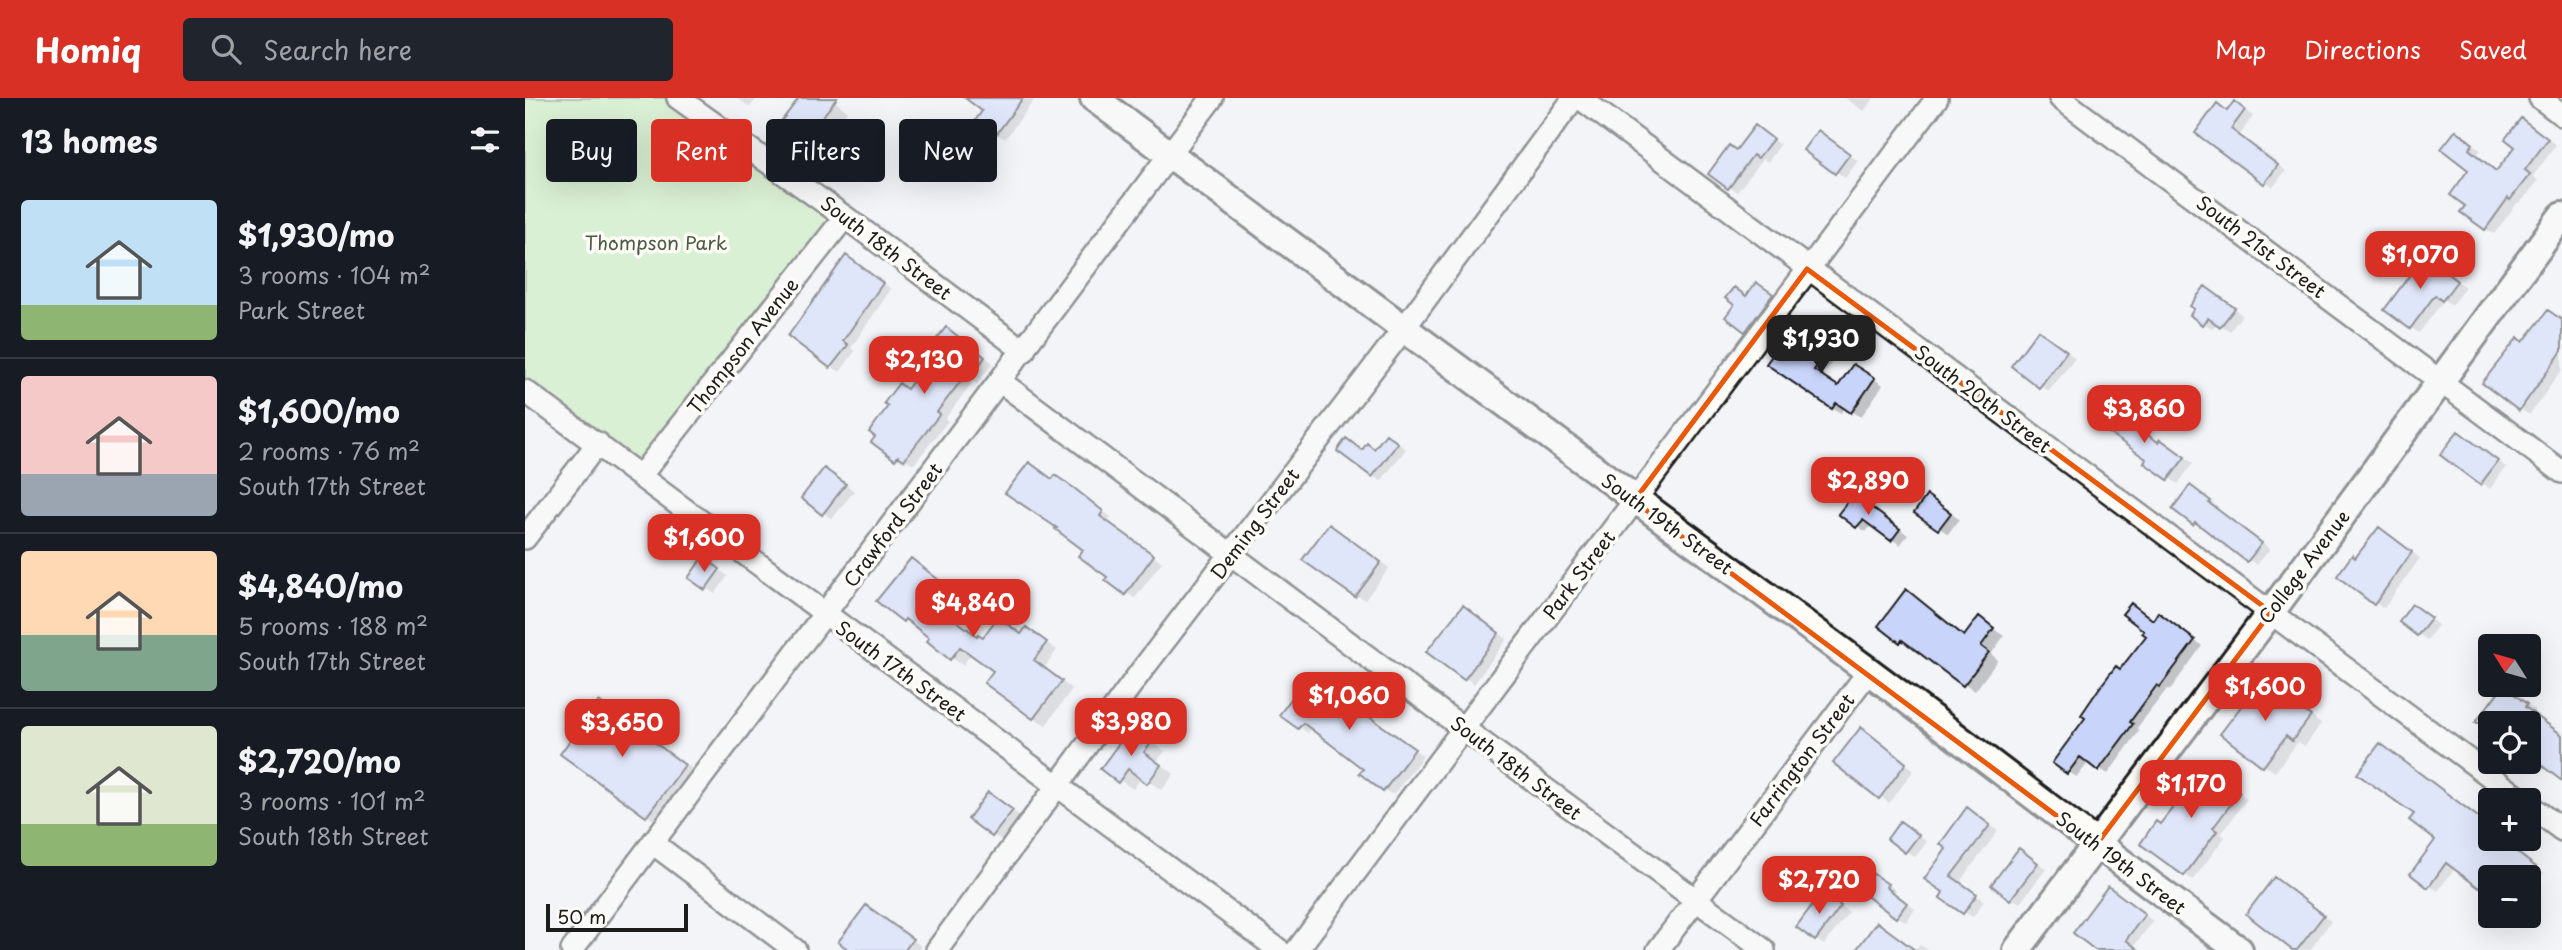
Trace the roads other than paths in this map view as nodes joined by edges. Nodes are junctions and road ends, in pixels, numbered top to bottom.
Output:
1 (678, 98) edge
2 (1094, 98) edge
3 (1212, 98) edge
4 (1574, 98) edge
5 (1580, 98) edge
6 (1937, 98) edge
7 (2060, 98) edge
8 (2540, 98) edge
9 (2562, 114) edge
10 (1169, 154) junction
11 (2562, 216) edge
12 (845, 217) junction
13 (1807, 269) junction
14 (1405, 327) junction
15 (1024, 351) junction
16 (2439, 381) junction
17 (1001, 382) junction
18 (525, 391) edge
19 (598, 443) junction
20 (2562, 472) edge
21 (641, 475) junction
22 (1634, 501) junction
23 (525, 538) edge
24 (1231, 555) junction
25 (2271, 612) junction
26 (825, 615) junction
27 (1869, 671) junction
28 (1464, 729) junction
29 (1057, 787) junction
30 (2506, 788) edge
31 (2541, 814) edge
32 (2562, 830) edge
33 (654, 844) junction
34 (2096, 845) junction
35 (1696, 901) junction
36 (572, 950) edge
37 (795, 950) edge
38 (937, 950) edge
39 (1279, 950) edge
40 (1297, 950) edge
41 (1658, 950) edge
42 (1764, 950) edge
43 (2017, 950) edge
44 (2238, 950) edge

1 - 12 street, South 18th Street
2 - 10 street, South 19th Street
3 - 10 street, Crawford Street
4 - 14 street, Deming Street
5 - 13 street, South 20th Street
6 - 13 street, Park Street
7 - 16 street, South 21st Street
8 - 9 street
10 - 14 street, South 19th Street
10 - 15 street, Crawford Street
11 - 16 street, College Avenue
12 - 15 street, South 18th Street
12 - 21 street, Thompson Avenue
13 - 22 street, Park Street
13 - 25 street, South 20th Street
14 - 22 street, South 19th Street
14 - 24 street, Deming Street
15 - 17 street, Crawford Street
16 - 20 street, South 21st Street
16 - 25 street, College Avenue
17 - 24 street, South 18th Street
17 - 26 street, Crawford Street
18 - 19 street, South 17th Street
19 - 21 street, South 17th Street
19 - 23 street
21 - 26 street, South 17th Street
22 - 27 street, South 19th Street
22 - 28 street, Park Street
24 - 28 street, South 18th Street
24 - 29 street, Deming Street
25 - 30 street, South 20th Street
25 - 34 street, College Avenue
26 - 29 street, South 17th Street
26 - 33 street, Crawford Street
27 - 34 street, South 19th Street
27 - 35 street, Farrington Street
28 - 35 street, South 18th Street
28 - 40 street, Park Street
29 - 38 street, Deming Street
29 - 39 street, South 17th Street
31 - 32 street
33 - 36 street, Crawford Street
33 - 37 street
34 - 43 street, College Avenue
34 - 44 street, South 19th Street
35 - 41 street, Farrington Street
35 - 42 street, South 18th Street

